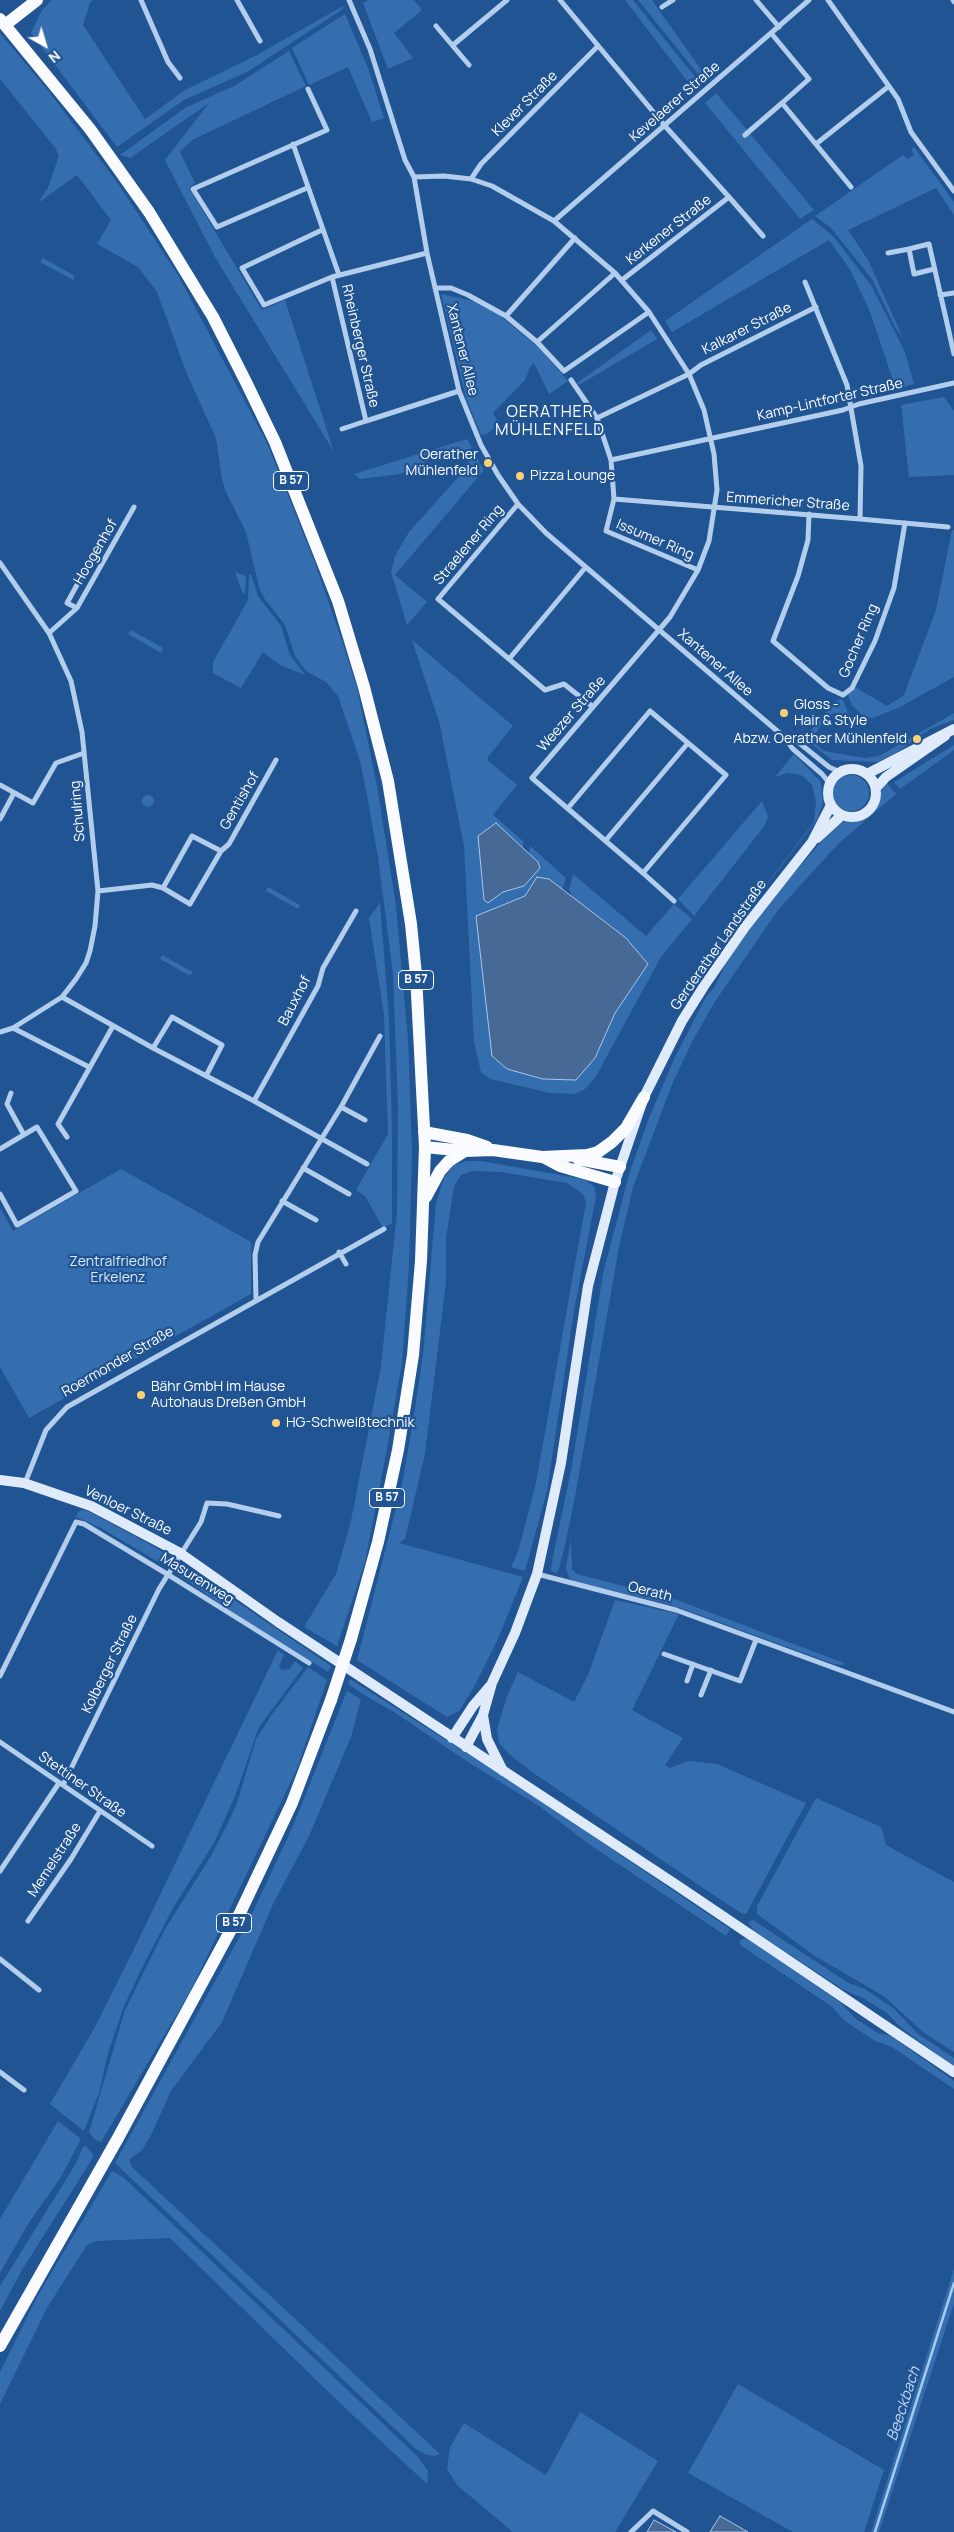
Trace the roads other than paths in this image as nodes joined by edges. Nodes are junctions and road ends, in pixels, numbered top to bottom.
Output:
1 (37, 0) edge
2 (141, 0) edge
3 (237, 0) edge
4 (349, 0) edge
5 (507, 0) edge
6 (560, 0) edge
7 (673, 0) edge
8 (756, 0) edge
9 (809, 0) edge
10 (828, 0) edge
11 (662, 7) dead end
12 (3, 22) edge
13 (436, 26) dead end
14 (779, 27) junction
15 (771, 34) junction
16 (260, 41) dead end
17 (453, 45) junction
18 (597, 47) junction
19 (469, 65) dead end
20 (180, 78) dead end
21 (889, 86) junction
22 (308, 88) dead end
23 (782, 103) junction
24 (665, 126) junction
25 (744, 135) dead end
26 (293, 144) junction
27 (816, 144) junction
28 (414, 177) junction
29 (471, 179) junction
30 (851, 186) dead end
31 (307, 188) junction
32 (954, 191) edge
33 (729, 197) junction
34 (554, 221) junction
35 (322, 230) junction
36 (762, 236) dead end
37 (575, 238) junction
38 (909, 249) junction
39 (427, 253) junction
40 (888, 253) dead end
41 (934, 269) junction
42 (615, 273) junction
43 (339, 275) junction
44 (332, 277) junction
45 (622, 280) junction
46 (805, 282) dead end
47 (435, 288) junction
48 (954, 292) edge
49 (940, 295) junction
50 (816, 307) junction
51 (648, 312) junction
52 (506, 316) junction
53 (537, 342) junction
54 (954, 354) edge
55 (689, 374) junction
56 (571, 380) dead end
57 (954, 384) edge
58 (459, 391) junction
59 (852, 407) junction
60 (597, 418) junction
61 (366, 421) junction
62 (342, 429) dead end
63 (710, 438) junction
64 (611, 460) junction
65 (614, 499) junction
66 (518, 504) junction
67 (134, 506) dead end
68 (715, 508) junction
69 (809, 514) junction
70 (860, 519) junction
71 (905, 523) junction
72 (110, 525) dead end
73 (948, 527) dead end
74 (0, 563) edge
75 (585, 568) junction
76 (698, 570) junction
77 (77, 608) junction
78 (659, 630) junction
79 (49, 634) junction
80 (509, 659) junction
81 (593, 707) junction
82 (954, 729) edge
83 (784, 736) junction
84 (688, 743) junction
85 (84, 753) junction
86 (276, 760) dead end
87 (840, 772) junction
88 (867, 774) junction
89 (830, 784) junction
90 (0, 785) edge
91 (876, 788) junction
92 (14, 794) junction
93 (831, 805) junction
94 (568, 808) junction
95 (842, 815) junction
96 (0, 819) edge
97 (606, 840) junction
98 (812, 842) junction
99 (221, 851) junction
100 (643, 872) junction
101 (163, 888) junction
102 (98, 891) junction
103 (674, 901) dead end
104 (356, 911) dead end
105 (62, 997) junction
106 (113, 1026) junction
107 (13, 1028) junction
108 (0, 1032) edge
109 (380, 1036) dead end
110 (152, 1048) junction
111 (89, 1068) junction
112 (206, 1076) junction
113 (11, 1093) dead end
114 (644, 1097) junction
115 (254, 1101) junction
116 (341, 1107) junction
117 (365, 1120) dead end
118 (424, 1132) junction
119 (24, 1135) junction
120 (67, 1137) dead end
121 (321, 1137) junction
122 (425, 1147) junction
123 (0, 1149) edge
124 (493, 1150) junction
125 (465, 1151) junction
126 (542, 1157) junction
127 (568, 1157) junction
128 (367, 1164) dead end
129 (620, 1167) junction
130 (303, 1168) junction
131 (615, 1182) junction
132 (0, 1194) edge
133 (349, 1194) dead end
134 (282, 1201) junction
135 (423, 1204) junction
136 (316, 1220) dead end
137 (384, 1229) dead end
138 (340, 1252) junction
139 (346, 1264) dead end
140 (256, 1300) junction
141 (0, 1480) edge
142 (24, 1484) junction
143 (279, 1516) dead end
144 (180, 1553) junction
145 (168, 1574) junction
146 (537, 1574) junction
147 (756, 1640) junction
148 (664, 1654) dead end
149 (309, 1663) dead end
150 (693, 1664) junction
151 (711, 1670) junction
152 (0, 1676) edge
153 (687, 1681) dead end
154 (492, 1683) junction
155 (701, 1695) dead end
156 (954, 1712) edge
157 (483, 1715) junction
158 (452, 1738) junction
159 (0, 1742) edge
160 (466, 1747) junction
161 (504, 1772) junction
162 (61, 1784) junction
163 (100, 1811) junction
164 (152, 1846) dead end
165 (0, 1871) edge
166 (28, 1921) dead end
167 (0, 1959) edge
168 (39, 1990) dead end
169 (0, 2072) edge
170 (954, 2072) edge
171 (24, 2090) dead end
172 (0, 2346) edge
173 (631, 2532) edge
174 (687, 2532) edge

1 - 12 main road
2 - 20 street
3 - 16 street
4 - 28 street, Xantener Allee
5 - 17 street
6 - 18 street
7 - 11 street
8 - 14 street
9 - 14 street, Kevelaerer Straße
10 - 21 street
12 - 118 main road, B 57
13 - 17 street
14 - 15 street, Kevelaerer Straße
15 - 23 street
15 - 24 street, Kevelaerer Straße
17 - 19 street
18 - 24 street
18 - 29 street, Klever Straße
21 - 27 street
21 - 32 street
22 - 26 street
23 - 25 street
23 - 27 street
24 - 33 street, Kerkener Straße
24 - 34 street, Kevelaerer Straße
26 - 31 street
26 - 31 street
27 - 30 street
28 - 29 street, Weezer Straße
28 - 39 street, Xantener Allee
29 - 34 street, Weezer Straße
31 - 35 street
33 - 36 street, Kerkener Straße
33 - 45 street, Kerkener Straße
34 - 37 street, Weezer Straße
35 - 43 street
35 - 44 street
37 - 42 street, Weezer Straße
37 - 52 street
38 - 40 street
38 - 41 street
38 - 41 street
39 - 43 street
39 - 47 street, Xantener Allee
41 - 49 street
42 - 45 street, Weezer Straße
42 - 53 street
43 - 44 street
44 - 61 street, Rheinberger Straße
45 - 51 street, Weezer Straße
46 - 50 street
47 - 52 street
47 - 58 street, Xantener Allee
48 - 49 street
49 - 54 street
50 - 55 street, Kalkarer Straße
50 - 59 street
51 - 53 street
51 - 55 street, Weezer Straße
52 - 53 street
55 - 60 street
55 - 63 street, Weezer Straße
56 - 60 street, Issumer Ring
57 - 59 street, Kamp-Lintforter Straße
58 - 61 street, Rheinberger Straße
58 - 66 street, Xantener Allee
59 - 63 street, Kamp-Lintforter Straße
59 - 70 street, Emmericher Straße
60 - 64 street, Issumer Ring
61 - 62 street, Rheinberger Straße
63 - 64 street
63 - 68 street, Weezer Straße
64 - 65 street, Issumer Ring
65 - 68 street, Issumer Ring
65 - 76 street, Issumer Ring
66 - 75 street, Xantener Allee
66 - 80 street, Straelener Ring
67 - 77 street, Hoogenhof
68 - 69 street, Emmericher Straße
68 - 76 street, Weezer Straße
69 - 70 street, Emmericher Straße
69 - 71 street, Gocher Ring
70 - 71 street, Emmericher Straße
71 - 73 street, Emmericher Straße
72 - 77 street, Hoogenhof
74 - 79 street, Schulring
75 - 78 street, Xantener Allee
75 - 80 street
76 - 78 street, Weezer Straße
77 - 79 street, Hoogenhof
78 - 81 street, Weezer Straße
78 - 83 street, Xantener Allee
79 - 85 street, Schulring
80 - 81 street, Straelener Ring
81 - 94 street, Weezer Straße
82 - 88 main road
82 - 91 main road
83 - 87 street, Xantener Allee
83 - 89 street, Xantener Allee
84 - 94 street
84 - 97 street
84 - 100 street
85 - 92 street
85 - 102 street, Schulring
86 - 99 street, Gentishof
87 - 88 main road
87 - 89 main road
88 - 91 main road
89 - 93 main road
90 - 92 street
91 - 95 main road
92 - 96 street
93 - 95 main road
93 - 98 main road, Gerderather Landstraße
94 - 97 street, Weezer Straße
95 - 98 main road, Gerderather Landstraße
97 - 100 street, Weezer Straße
98 - 114 main road, Gerderather Landstraße
99 - 101 street
99 - 101 street, Gentishof
100 - 103 street, Weezer Straße
101 - 102 street, Gentishof
102 - 105 street, Schulring
104 - 115 street, Bauxhof
105 - 106 street
105 - 107 street, Schulring
106 - 110 street
106 - 111 street
107 - 108 street, Schulring
107 - 111 street
109 - 116 street
110 - 112 street
110 - 112 street
111 - 120 street
112 - 115 street
113 - 119 street
114 - 127 main road
114 - 129 main road, Gerderather Landstraße
115 - 121 street
116 - 117 street
116 - 121 street
118 - 122 main road, B 57
118 - 124 main road
119 - 123 street
119 - 132 street
121 - 128 street
121 - 130 street
122 - 125 main road
122 - 135 main road, B 57
124 - 125 main road
124 - 126 main road
125 - 135 main road, B 57
126 - 127 main road
126 - 131 main road
127 - 129 main road
129 - 131 main road, Gerderather Landstraße
130 - 133 street
130 - 134 street
131 - 146 main road, Gerderather Landstraße
134 - 136 street
134 - 140 street
135 - 172 main road, B 57, bridge
137 - 138 street, Roermonder Straße
138 - 139 street
138 - 140 street, Roermonder Straße
140 - 142 street, Roermonder Straße
141 - 142 main road
142 - 144 main road, Venloer Straße
143 - 144 street, Venloer Straße
144 - 145 street, Kolberger Straße
144 - 158 main road
145 - 149 street, Masurenweg
145 - 152 street, Masurenweg
145 - 162 street, Kolberger Straße
146 - 147 street, Oerath
146 - 154 main road, Gerderather Landstraße
147 - 151 street
147 - 156 street, Oerath
148 - 150 street
150 - 151 street
150 - 153 street
151 - 155 street
154 - 157 main road
154 - 158 main road
157 - 160 main road
157 - 161 main road
158 - 160 main road
159 - 162 street, Stettiner Straße
160 - 161 main road
161 - 170 main road
162 - 163 street, Stettiner Straße
162 - 165 street, Kolberger Straße
163 - 164 street, Stettiner Straße
163 - 166 street, Memelstraße
167 - 168 street
169 - 171 street
173 - 174 street

